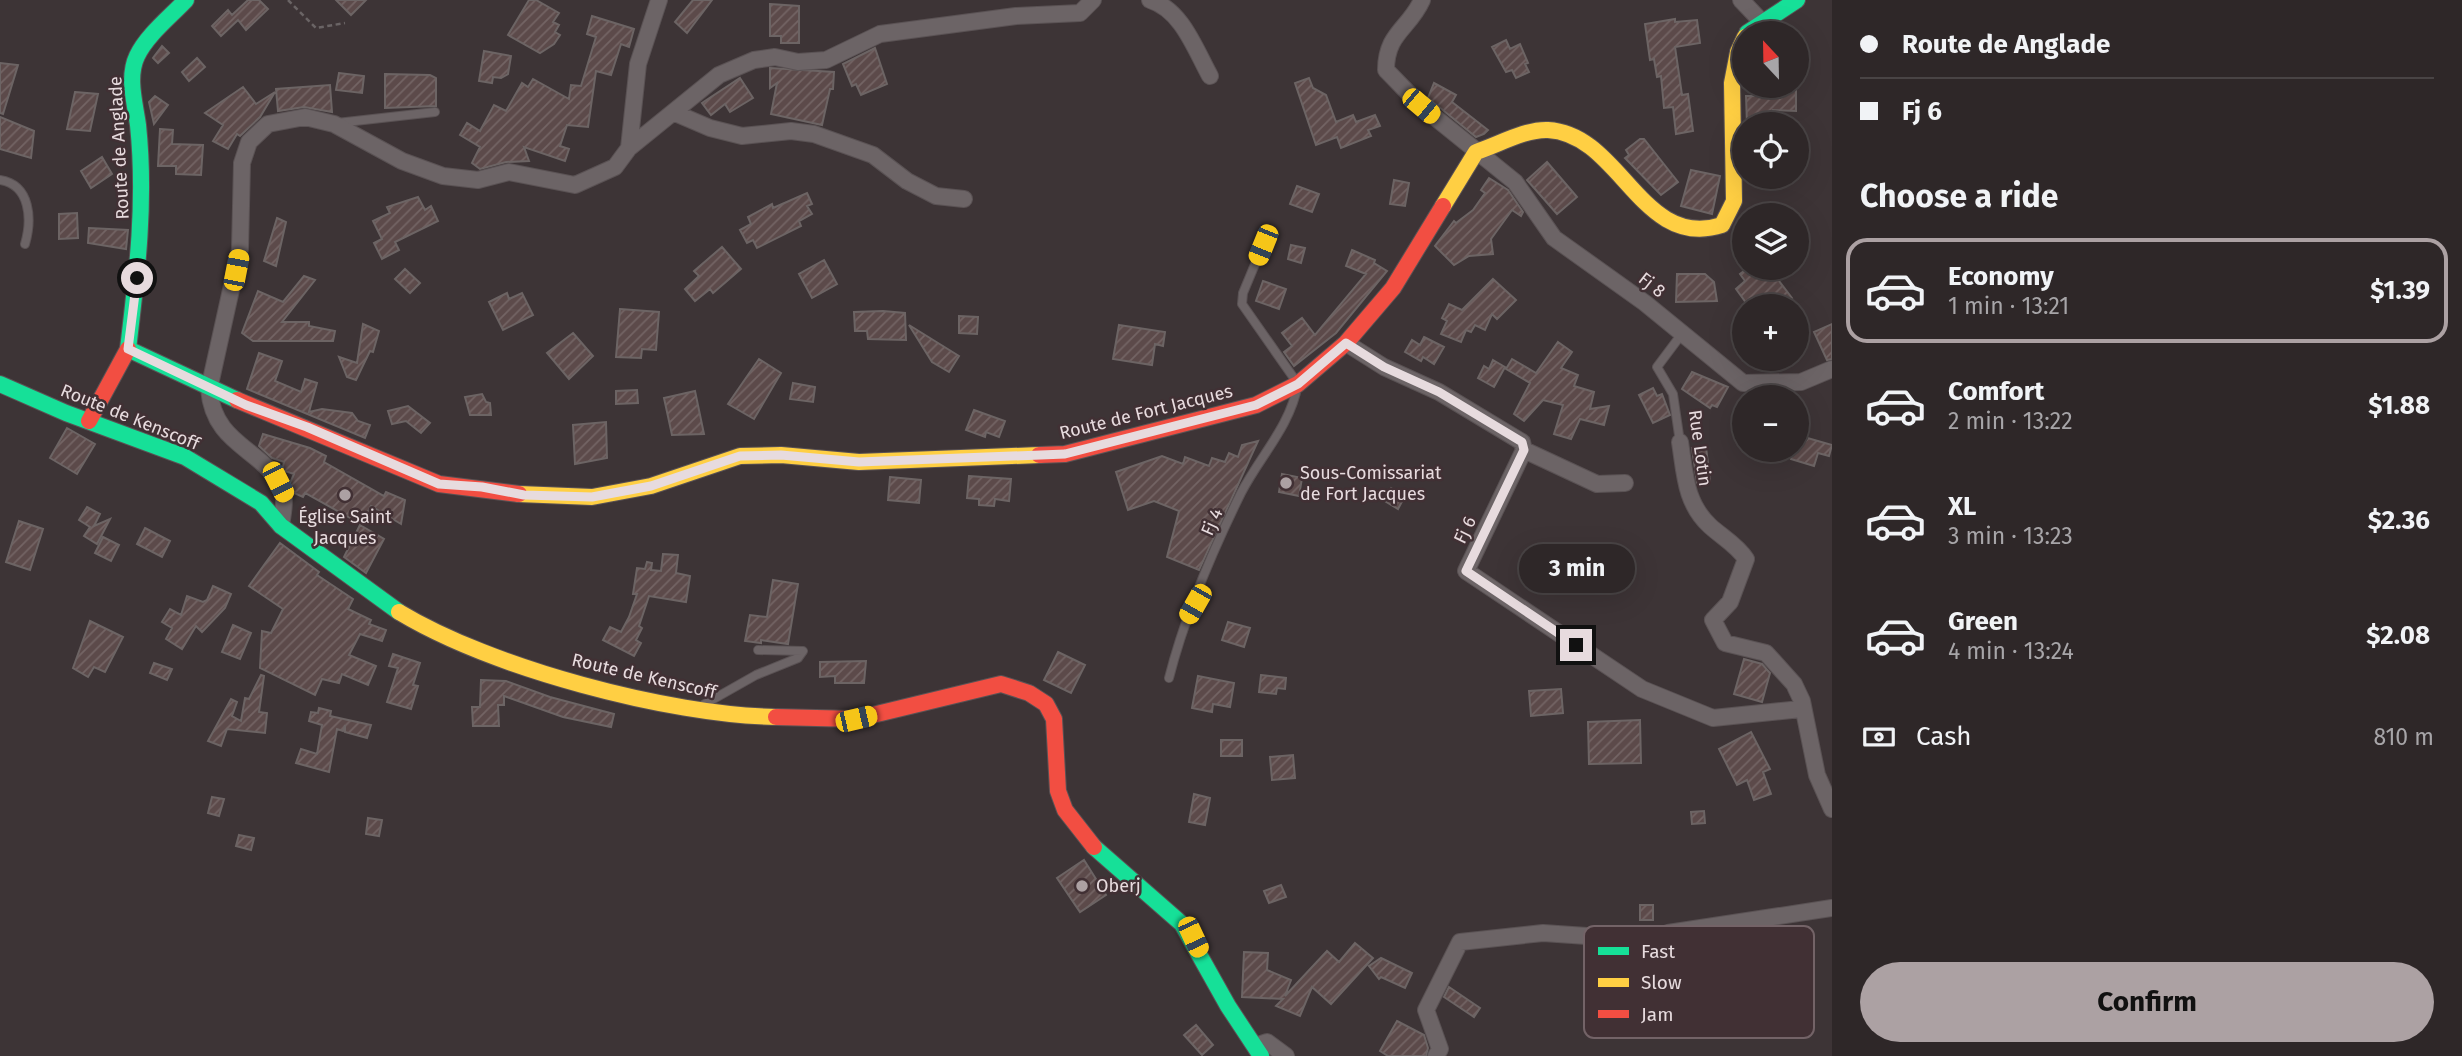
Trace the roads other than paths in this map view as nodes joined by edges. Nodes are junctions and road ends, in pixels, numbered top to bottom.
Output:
1 (186, 0) edge
2 (659, 0) edge
3 (1093, 0) edge
4 (1150, 0) edge
5 (1422, 0) edge
6 (1741, 0) edge
7 (1797, 0) edge
8 (1760, 21) joint
9 (1210, 76) dead end
10 (1732, 98) edge
11 (435, 113) dead end
12 (675, 113) junction
13 (334, 124) junction
14 (629, 148) junction
15 (1476, 152) junction
16 (0, 180) edge
17 (964, 199) dead end
18 (25, 244) dead end
19 (1263, 245) dead end
20 (1681, 335) junction
21 (1346, 343) junction
22 (128, 349) junction
23 (1832, 369) edge
24 (0, 384) edge
25 (1298, 384) junction
26 (209, 388) junction
27 (89, 421) junction
28 (1680, 442) joint
29 (1524, 450) junction
30 (1625, 483) dead end
31 (281, 526) junction
32 (758, 650) dead end
33 (1169, 678) dead end
34 (1801, 709) junction
35 (691, 710) junction
36 (1832, 809) edge
37 (1832, 908) edge
38 (1714, 926) edge
39 (1584, 936) edge
40 (1258, 1051) edge
41 (1286, 1056) edge
42 (1436, 1056) edge

1 - 22 street, Route de Anglade
2 - 14 street
3 - 12 street
4 - 9 street
5 - 15 street, Fj 8
6 - 8 street
7 - 8 street
10 - 15 street
11 - 13 lane
12 - 14 street
12 - 17 street
13 - 14 street
13 - 26 street
15 - 20 street, Fj 8
15 - 21 street, Route de Fort Jacques
16 - 18 lane
19 - 25 lane
20 - 23 street, Fj 8
20 - 28 lane, Rue Lotin
21 - 25 street, Route de Fort Jacques
21 - 29 street
22 - 26 street
22 - 27 street
24 - 27 street, Route de Kenscoff
25 - 26 street, Route de Fort Jacques
25 - 33 lane, Fj 4
26 - 31 street
27 - 31 street, Route de Kenscoff
28 - 34 street, Rue Lotin
29 - 30 street
29 - 34 street, Fj 6
31 - 35 street, Route de Kenscoff
32 - 35 lane
34 - 36 street
35 - 40 street, Route de Kenscoff
37 - 38 street
39 - 42 street
40 - 41 street

